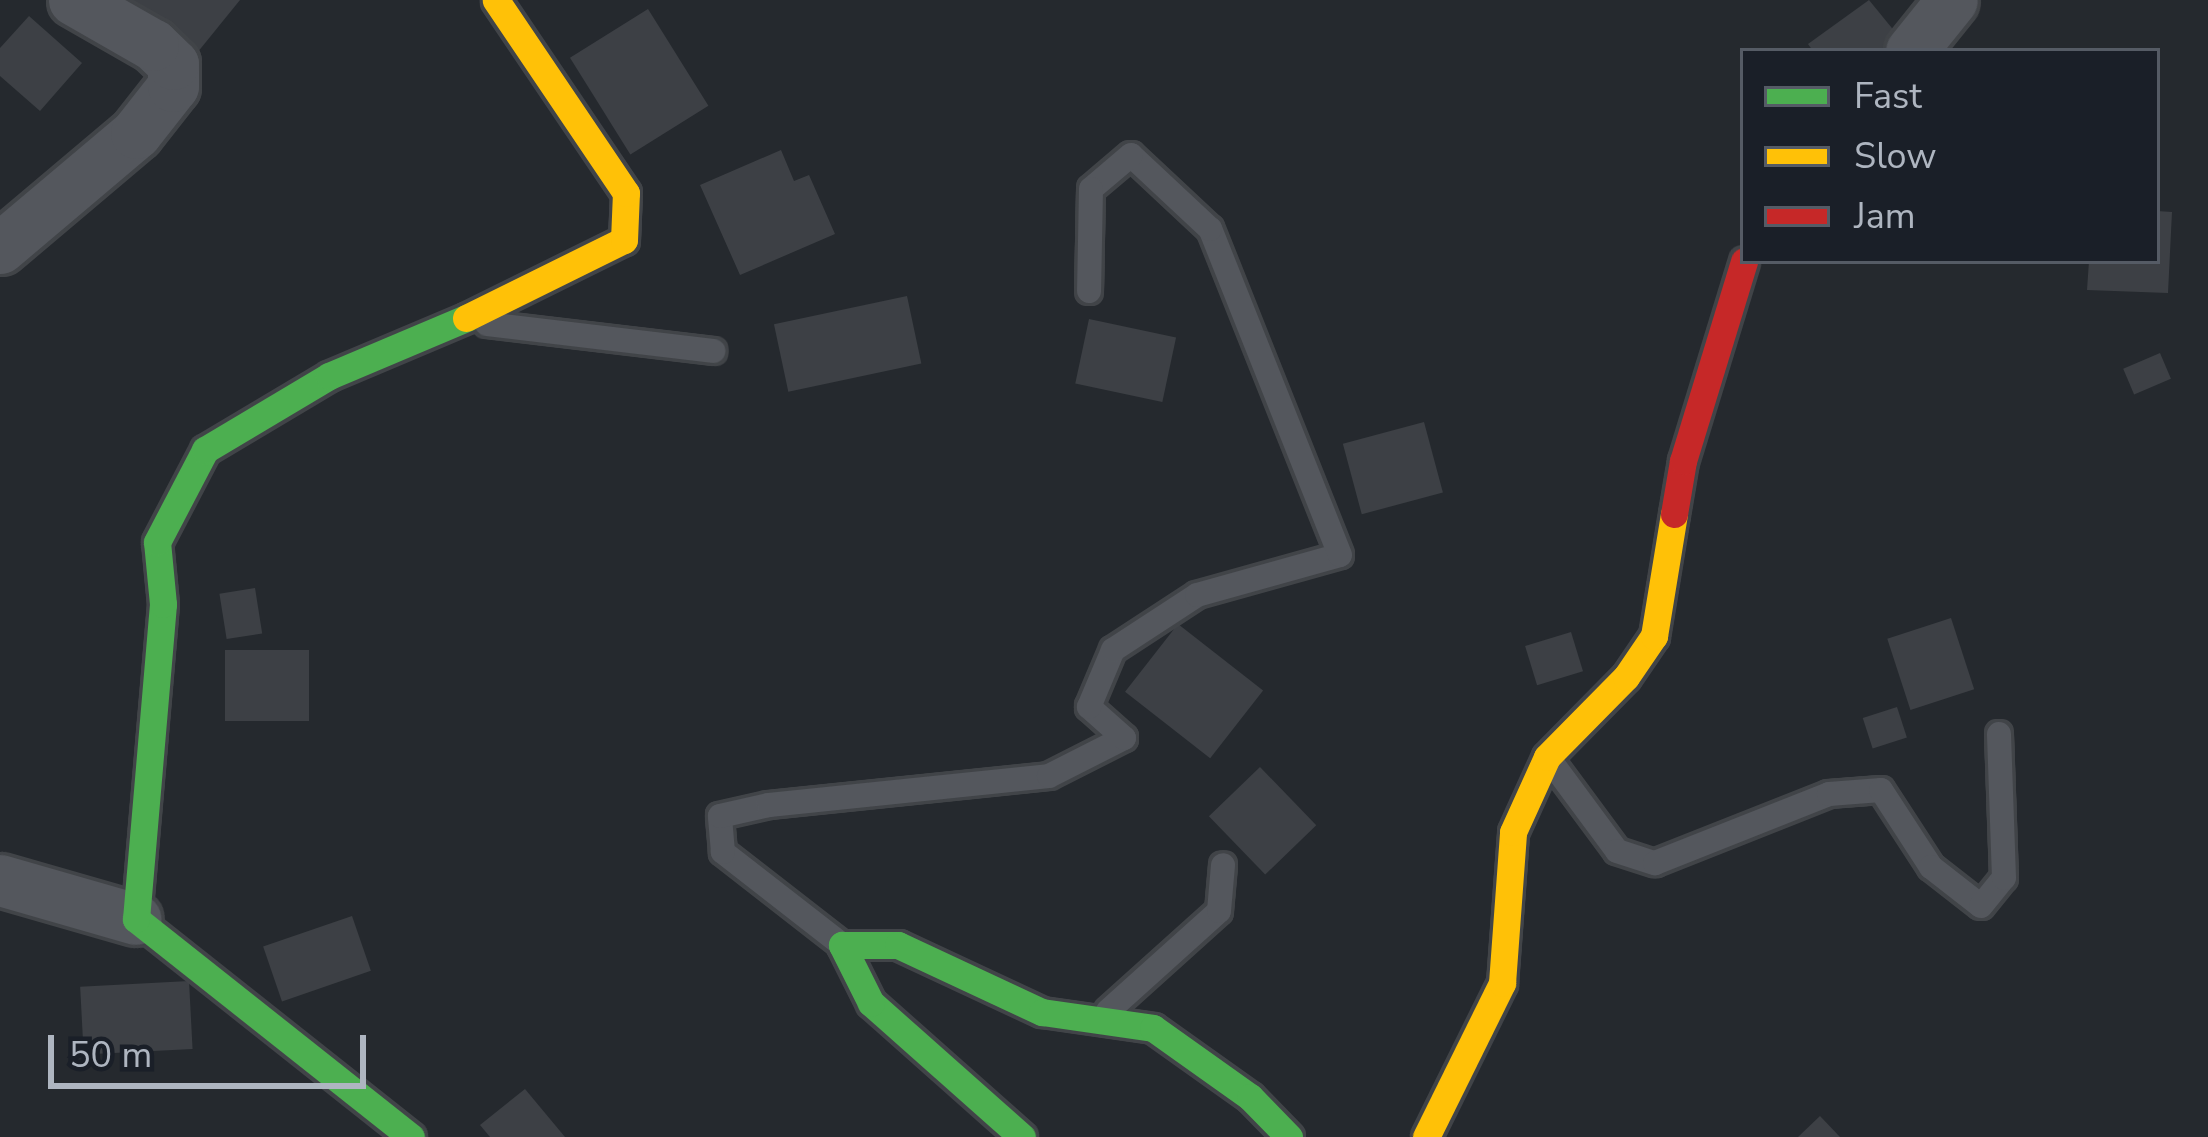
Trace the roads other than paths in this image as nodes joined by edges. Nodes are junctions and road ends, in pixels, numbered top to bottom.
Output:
1 (74, 0) edge
2 (496, 0) edge
3 (1952, 0) edge
4 (1913, 48) edge
5 (0, 248) edge
6 (1743, 264) edge
7 (1088, 291) dead end
8 (460, 321) junction
9 (713, 351) dead end
10 (2000, 734) dead end
11 (1547, 757) junction
12 (1223, 865) dead end
13 (0, 880) edge
14 (136, 919) junction
15 (842, 945) junction
16 (1097, 1020) junction
17 (411, 1137) edge
18 (1022, 1137) edge
19 (1289, 1137) edge
20 (1426, 1137) edge

1 - 5 street
2 - 8 street
3 - 4 street
6 - 11 street
7 - 15 lane
8 - 9 lane
8 - 14 street
10 - 11 lane
11 - 20 street
12 - 16 lane
13 - 14 street
14 - 17 street
15 - 16 street
15 - 18 street
16 - 19 street

